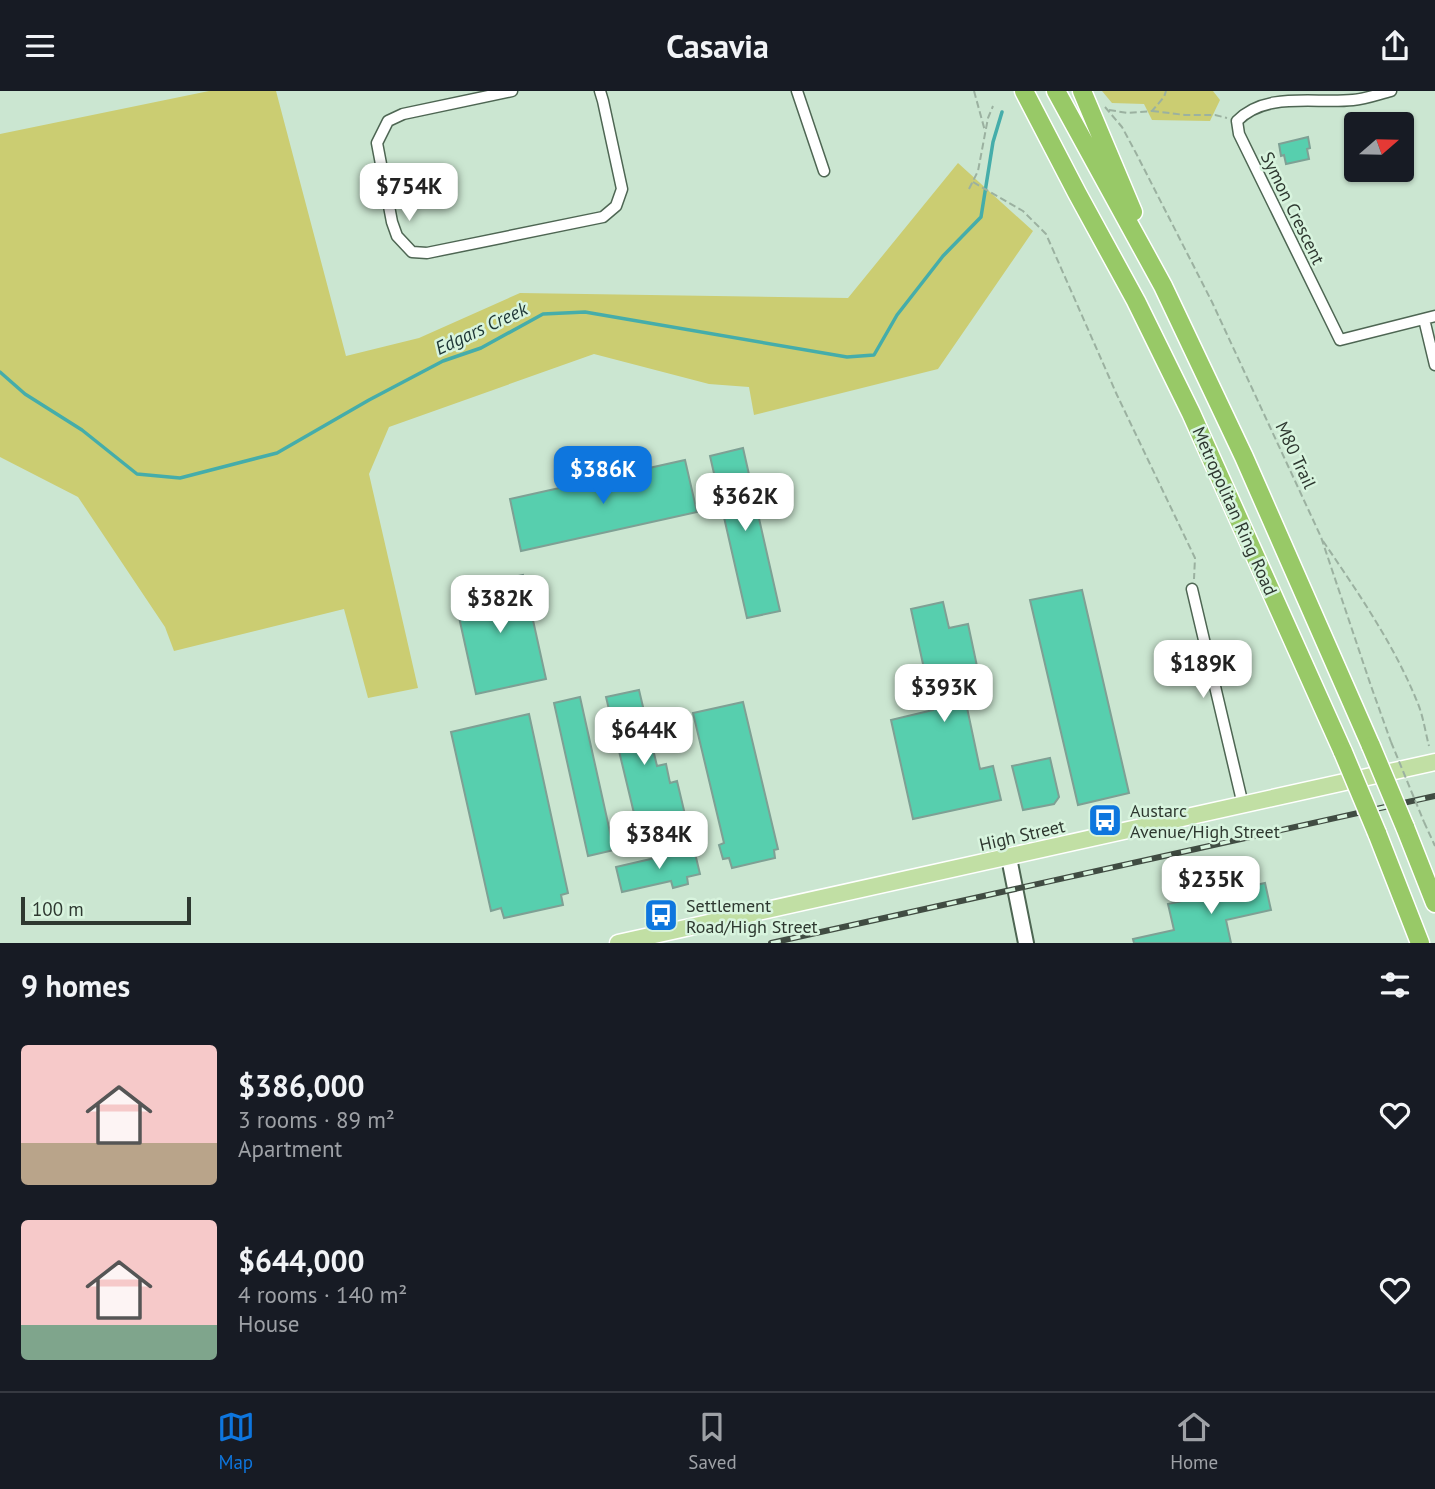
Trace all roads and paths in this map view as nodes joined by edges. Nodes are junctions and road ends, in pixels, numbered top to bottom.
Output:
1 (512, 91) edge
2 (600, 91) edge
3 (797, 91) edge
4 (974, 91) edge
5 (1056, 91) edge
6 (1082, 91) edge
7 (1166, 91) edge
8 (1391, 91) edge
9 (1025, 95) edge
10 (1103, 104) dead end
11 (993, 106) dead end
12 (1108, 110) junction
13 (1152, 111) junction
14 (1237, 121) junction
15 (985, 132) junction
16 (824, 171) dead end
17 (973, 182) junction
18 (970, 189) dead end
19 (1163, 286) junction
20 (1435, 316) edge
21 (1424, 319) junction
22 (1435, 365) edge
23 (1321, 537) junction
24 (1192, 589) joint
25 (1430, 746) dead end
26 (1435, 762) edge
27 (1243, 805) junction
28 (1435, 846) edge
29 (1009, 857) junction
30 (1435, 903) edge
31 (618, 943) edge
32 (1027, 943) edge
33 (1420, 943) edge

1 - 2 street
3 - 16 street
4 - 15 path
5 - 19 highway, Metropolitan Ring Road
6 - 19 highway
7 - 13 path
8 - 14 street
9 - 33 highway, Metropolitan Ring Road, bridge
10 - 12 path, M80 Trail
11 - 15 path
12 - 13 path
12 - 23 path, M80 Trail
13 - 14 path
14 - 21 street, Symon Crescent
15 - 17 path
17 - 18 path
17 - 24 path
19 - 30 highway, Metropolitan Ring Road, bridge
20 - 21 street
21 - 22 street
23 - 25 path
23 - 28 path, M80 Trail, bridge
24 - 27 street
26 - 27 main road, High Street
27 - 29 main road, High Street
29 - 31 main road, High Street
29 - 32 main road

